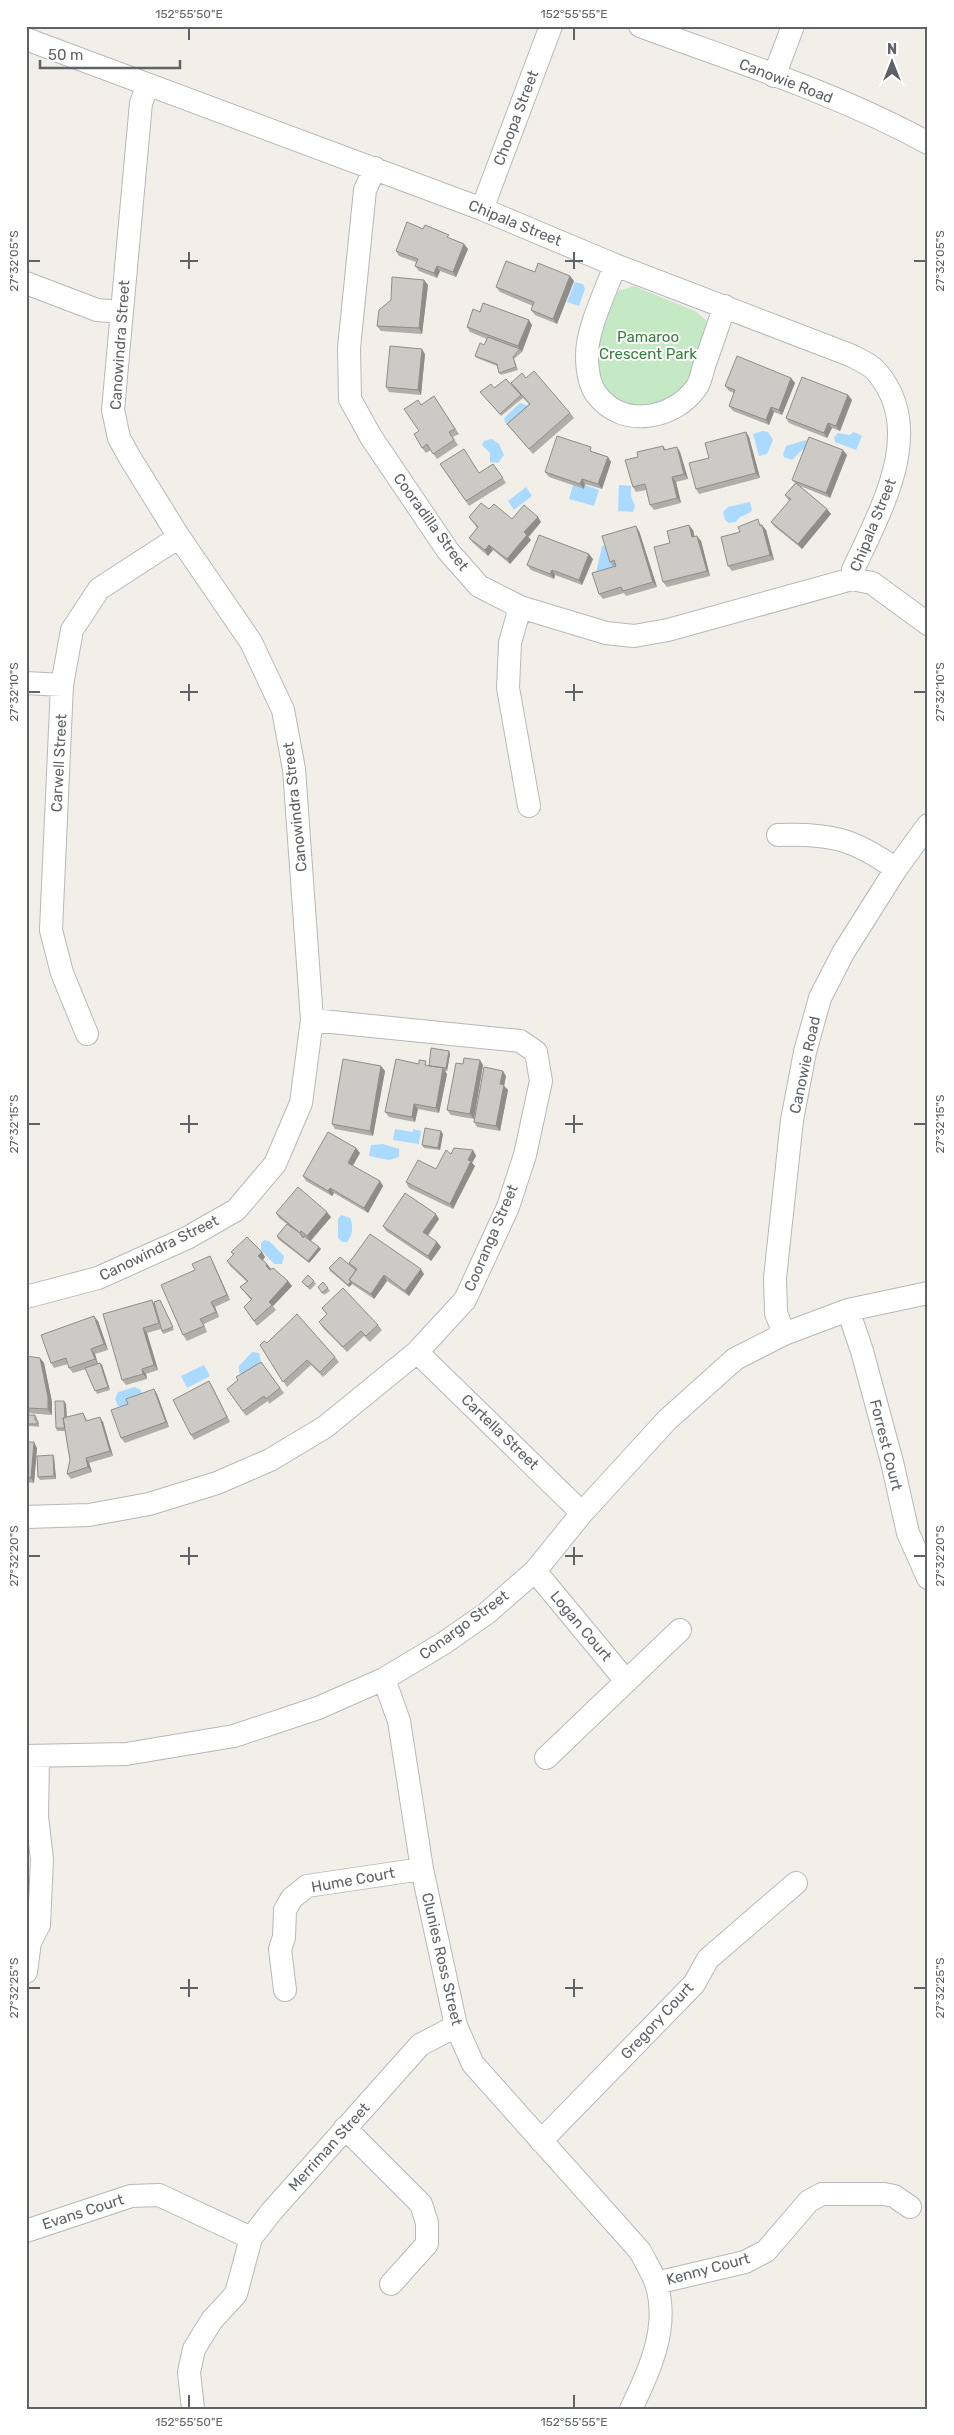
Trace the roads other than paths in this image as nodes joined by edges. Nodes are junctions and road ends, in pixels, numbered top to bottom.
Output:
1 (551, 26) edge
2 (640, 26) edge
3 (793, 26) edge
4 (26, 40) edge
5 (774, 76) junction
6 (148, 85) junction
7 (928, 143) edge
8 (374, 168) junction
9 (482, 209) junction
10 (615, 265) junction
11 (26, 283) edge
12 (725, 306) junction
13 (120, 312) junction
14 (179, 538) junction
15 (852, 578) junction
16 (520, 606) junction
17 (928, 624) edge
18 (26, 683) edge
19 (62, 685) junction
20 (529, 806) dead end
21 (928, 825) edge
22 (778, 835) dead end
23 (896, 869) junction
24 (312, 1020) junction
25 (87, 1034) dead end
26 (928, 1293) edge
27 (26, 1297) edge
28 (848, 1310) junction
29 (784, 1334) junction
30 (417, 1352) junction
31 (582, 1512) junction
32 (26, 1517) edge
33 (535, 1571) junction
34 (928, 1578) edge
35 (680, 1630) dead end
36 (384, 1680) junction
37 (626, 1681) junction
38 (32, 1756) edge
39 (546, 1758) dead end
40 (422, 1869) junction
41 (796, 1883) dead end
42 (26, 1972) edge
43 (285, 1990) dead end
44 (456, 2026) junction
45 (345, 2128) junction
46 (541, 2142) junction
47 (910, 2207) dead end
48 (26, 2231) edge
49 (251, 2238) junction
50 (656, 2283) junction
51 (391, 2284) dead end
52 (193, 2409) edge
53 (631, 2409) edge

1 - 9 street, Choopa Street
2 - 5 street, Canowie Road
3 - 5 street
4 - 6 street, Chipala Street
5 - 7 street, Canowie Road
6 - 8 street, Chipala Street
6 - 13 street, Canowindra Street
8 - 9 street, Chipala Street
8 - 16 street, Cooradilla Street
9 - 10 street, Chipala Street
10 - 12 street, Chipala Street
10 - 12 street
11 - 13 street
12 - 15 street, Chipala Street
13 - 14 street, Canowindra Street
14 - 19 street, Carwell Street
14 - 24 street, Canowindra Street
15 - 16 street, Cooradilla Street
15 - 17 street
16 - 20 street
18 - 19 street
19 - 25 street, Carwell Street
21 - 23 street, Canowie Road
22 - 23 street
23 - 29 street, Canowie Road
24 - 27 street, Canowindra Street
24 - 30 street, Cooranga Street
26 - 28 street, Conargo Street
28 - 29 street, Conargo Street
28 - 34 street, Forrest Court
29 - 31 street, Conargo Street
30 - 31 street, Cartella Street
30 - 32 street, Cooranga Street
31 - 33 street, Conargo Street
33 - 36 street, Conargo Street
33 - 37 street, Logan Court
35 - 37 street
36 - 38 street, Conargo Street
36 - 40 street, Clunies Ross Street
37 - 39 street
38 - 42 street
40 - 43 street, Hume Court
40 - 44 street, Clunies Ross Street
41 - 46 street, Gregory Court
44 - 45 street, Merriman Street
44 - 46 street, Clunies Ross Street
45 - 49 street, Merriman Street
45 - 51 street
46 - 50 street, Clunies Ross Street
47 - 50 street, Kenny Court
48 - 49 street, Evans Court
49 - 52 street, Merriman Street
50 - 53 street, Clunies Ross Street

